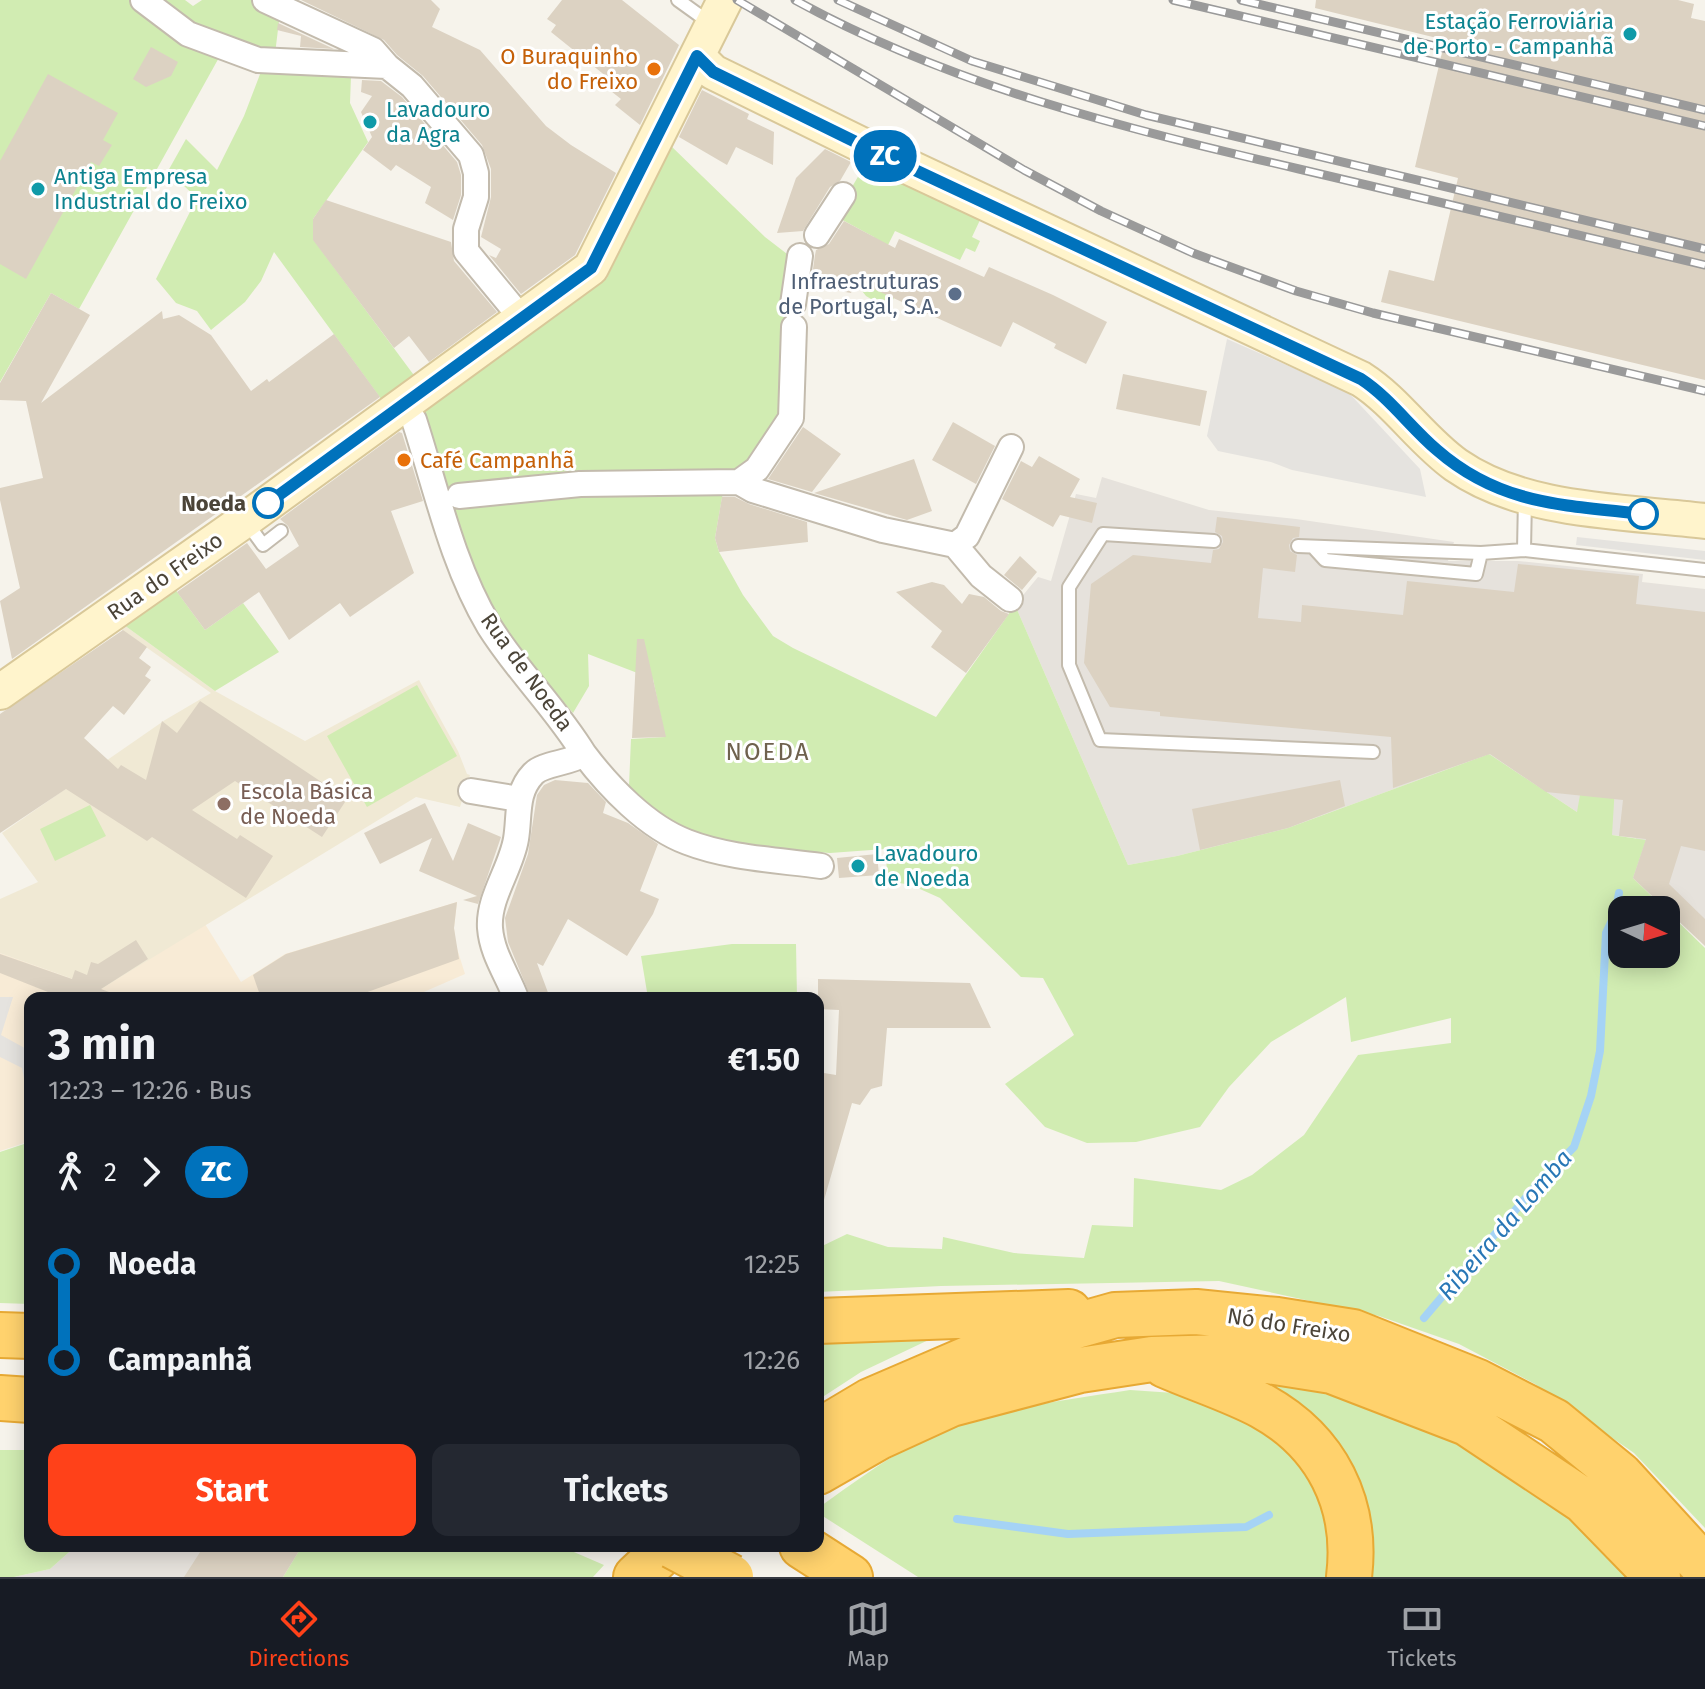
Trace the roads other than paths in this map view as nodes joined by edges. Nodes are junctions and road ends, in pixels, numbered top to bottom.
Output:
1 (143, 0) edge
2 (265, 0) edge
3 (678, 0) edge
4 (719, 12) edge
5 (697, 56) junction
6 (387, 66) junction
7 (843, 195) dead end
8 (817, 235) dead end
9 (800, 256) dead end
10 (522, 319) junction
11 (403, 404) junction
12 (1011, 447) dead end
13 (739, 482) junction
14 (449, 497) junction
15 (1525, 498) junction
16 (245, 520) junction
17 (1705, 521) edge
18 (281, 531) dead end
19 (1214, 541) dead end
20 (955, 545) junction
21 (1298, 546) dead end
22 (1314, 548) junction
23 (1524, 550) junction
24 (1481, 553) junction
25 (1705, 570) edge
26 (1010, 599) dead end
27 (1, 685) edge
28 (1373, 752) dead end
29 (584, 754) junction
30 (471, 791) dead end
31 (519, 799) junction
32 (821, 866) dead end
33 (513, 992) edge
34 (1115, 1315) junction
35 (824, 1321) edge
36 (0, 1335) edge
37 (24, 1336) edge
38 (1152, 1359) junction
39 (0, 1398) edge
40 (24, 1400) edge
41 (824, 1428) edge
42 (824, 1469) edge
43 (664, 1552) edge
44 (683, 1552) edge
45 (719, 1552) edge
46 (811, 1552) edge
47 (1705, 1568) edge
48 (846, 1574) edge
49 (636, 1577) edge
50 (688, 1577) edge
51 (731, 1577) edge
52 (1349, 1577) edge
53 (1658, 1577) edge

1 - 6 street
2 - 6 street
3 - 4 lane
4 - 5 street, Rua do Freixo
5 - 10 street, Rua do Freixo
5 - 15 street
6 - 10 street
7 - 8 street
9 - 13 street
10 - 11 street, Rua do Freixo
11 - 14 street, Rua de Noeda
11 - 16 street, Rua do Freixo
12 - 20 street
13 - 14 street
13 - 20 street
14 - 29 street, Rua de Noeda
15 - 17 street
15 - 23 lane
16 - 18 lane
16 - 27 street, Rua do Freixo
19 - 28 lane
20 - 26 street
21 - 22 lane
22 - 24 lane
22 - 24 lane
23 - 24 lane
23 - 25 lane
29 - 31 street, Rua de Noeda
29 - 32 street
30 - 31 street
31 - 33 street
34 - 35 highway
34 - 41 highway, Nó do Freixo
34 - 47 highway, Nó do Freixo
36 - 37 highway
38 - 42 highway, Nó do Freixo
38 - 52 highway
38 - 53 highway, Nó do Freixo
39 - 40 highway
43 - 49 highway
44 - 51 highway, bridge
45 - 50 highway
46 - 48 highway

